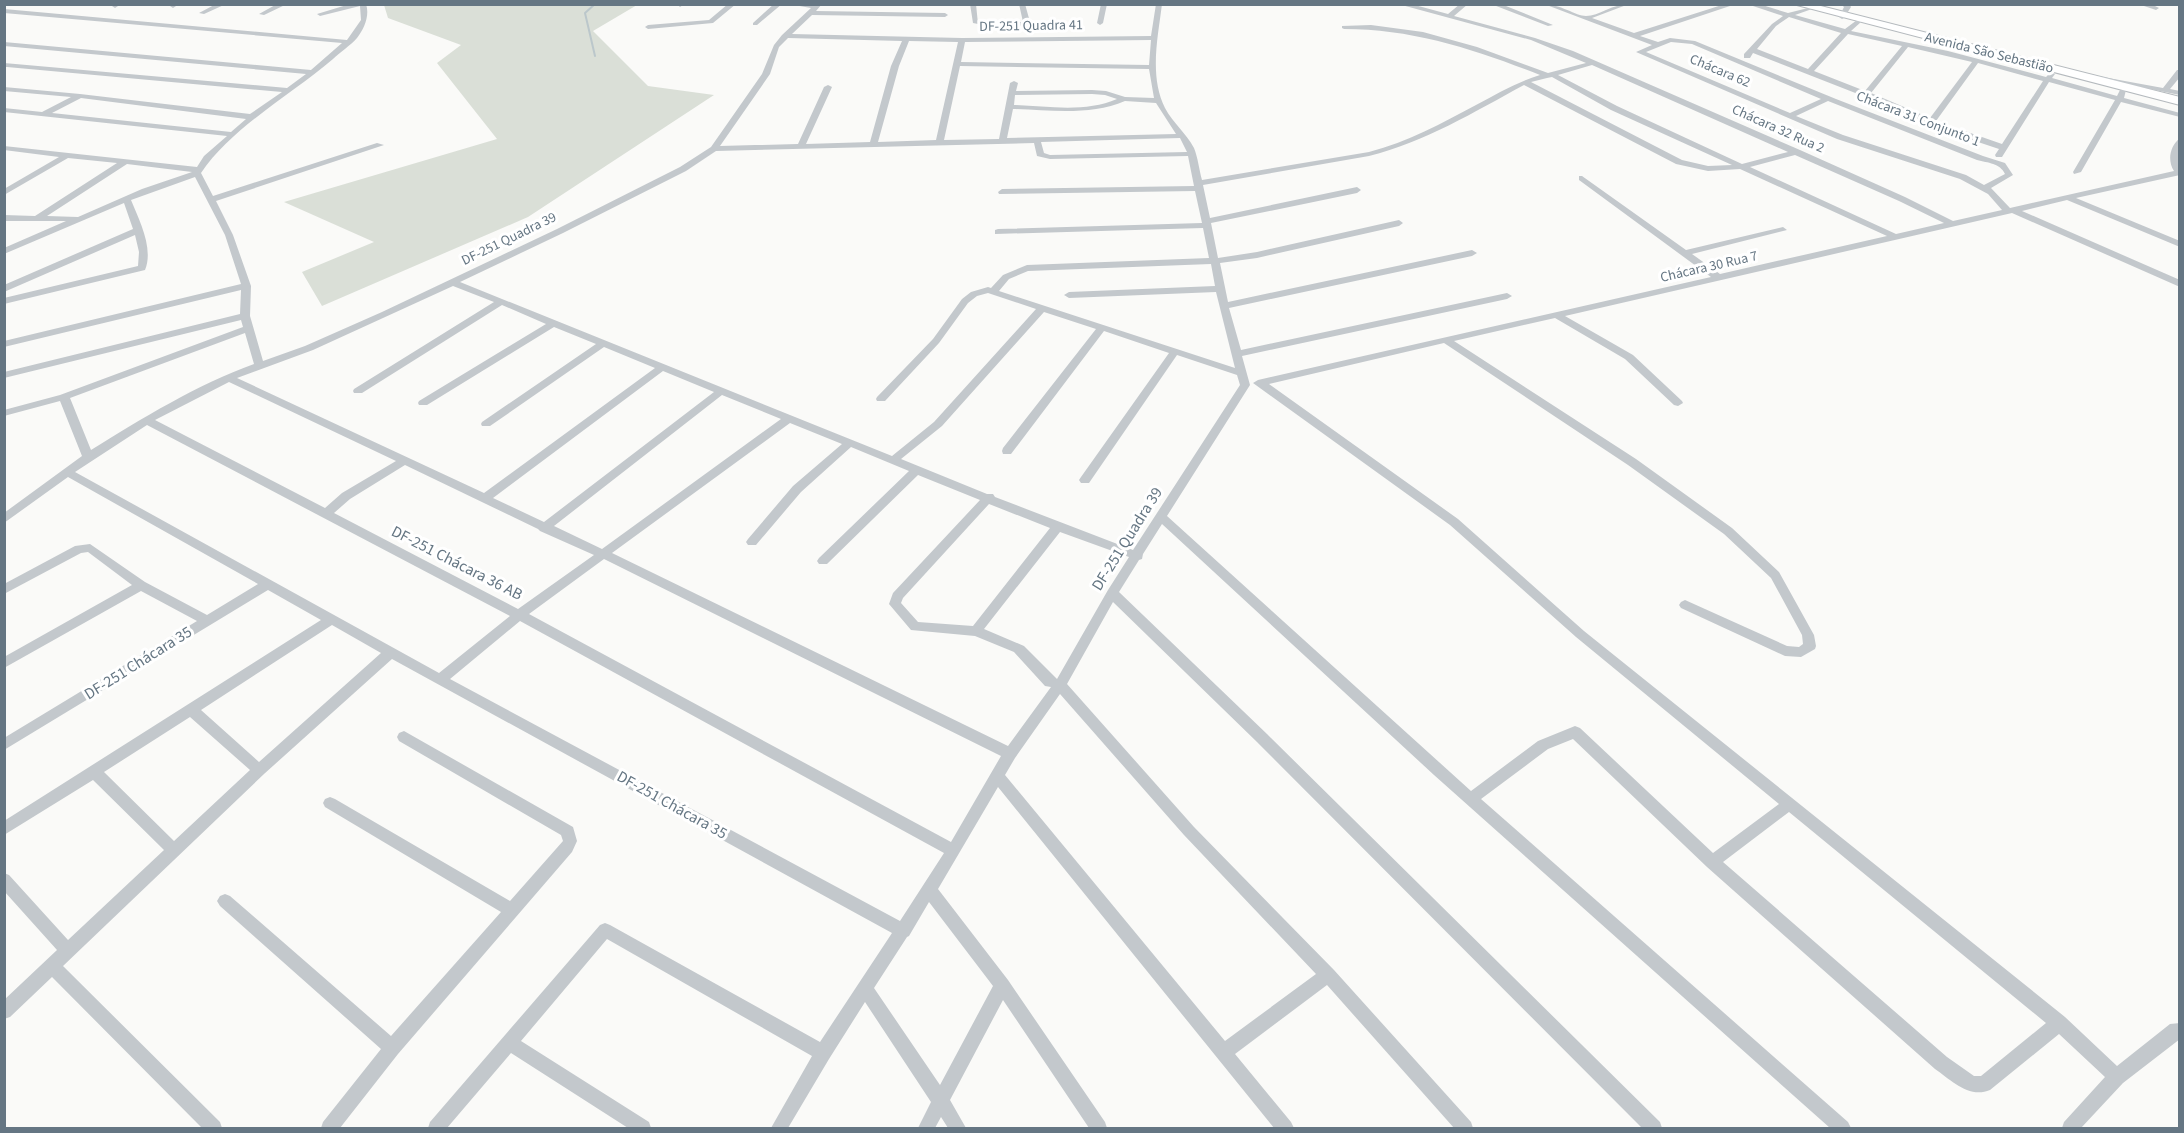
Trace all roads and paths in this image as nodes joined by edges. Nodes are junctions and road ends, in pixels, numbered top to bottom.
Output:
1 (9, 4) edge
2 (223, 4) edge
3 (284, 4) edge
4 (361, 4) edge
5 (733, 4) edge
6 (780, 4) edge
7 (792, 4) edge
8 (973, 4) edge
9 (1022, 4) edge
10 (1104, 4) edge
11 (1159, 4) edge
12 (1401, 4) edge
13 (1466, 4) edge
14 (1494, 4) edge
15 (1547, 4) edge
16 (1626, 4) edge
17 (1733, 4) edge
18 (1750, 4) edge
19 (1798, 4) edge
20 (2141, 4) edge
21 (814, 8) edge
22 (1810, 8) junction
23 (2156, 8) dead end
24 (4, 9) edge
25 (54, 9) dead end
26 (1843, 10) edge
27 (45, 13) junction
28 (202, 13) dead end
29 (262, 14) dead end
30 (320, 14) dead end
31 (945, 15) dead end
32 (1788, 15) junction
33 (1449, 17) junction
34 (1587, 18) junction
35 (1859, 21) junction
36 (976, 23) dead end
37 (1100, 23) dead end
38 (755, 24) dead end
39 (1003, 24) dead end
40 (1027, 24) junction
41 (1061, 25) dead end
42 (1550, 25) dead end
43 (648, 27) dead end
44 (1344, 27) dead end
45 (1846, 32) junction
46 (784, 36) junction
47 (1633, 36) junction
48 (907, 38) junction
49 (1156, 38) junction
50 (962, 40) junction
51 (349, 42) junction
52 (4, 44) edge
53 (1656, 44) junction
54 (41, 46) junction
55 (1905, 46) junction
56 (1952, 49) junction
57 (1752, 50) junction
58 (1734, 61) junction
59 (1976, 61) junction
60 (1592, 63) junction
61 (957, 64) junction
62 (6, 65) edge
63 (1152, 67) junction
64 (313, 72) junction
65 (1809, 72) junction
66 (2180, 72) edge
67 (2051, 74) junction
68 (1551, 75) junction
69 (2078, 75) junction
70 (1524, 82) junction
71 (1014, 83) dead end
72 (828, 87) dead end
73 (2127, 88) junction
74 (4, 89) edge
75 (290, 90) junction
76 (2148, 90) junction
77 (2165, 90) junction
78 (1857, 91) junction
79 (1012, 93) junction
80 (2180, 93) edge
81 (1866, 94) junction
82 (80, 96) junction
83 (2118, 98) junction
84 (1124, 99) junction
85 (1158, 100) junction
86 (1830, 100) junction
87 (2180, 101) edge
88 (1009, 107) junction
89 (4, 110) edge
90 (44, 114) junction
91 (1791, 115) junction
92 (2180, 115) edge
93 (252, 117) junction
94 (1931, 122) junction
95 (232, 134) junction
96 (1183, 136) junction
97 (1037, 140) junction
98 (2180, 140) edge
99 (1003, 141) junction
100 (939, 143) junction
101 (873, 144) junction
102 (380, 145) dead end
103 (801, 147) junction
104 (2002, 147) junction
105 (714, 148) junction
106 (6, 149) edge
107 (1797, 152) junction
108 (1192, 154) junction
109 (67, 155) junction
110 (1994, 160) junction
111 (125, 162) junction
112 (1743, 167) junction
113 (197, 171) junction
114 (2077, 172) dead end
115 (2179, 172) edge
116 (1582, 178) dead end
117 (1198, 186) junction
118 (1984, 188) junction
119 (1357, 190) dead end
120 (1002, 192) dead end
121 (4, 193) edge
122 (2068, 198) junction
123 (127, 200) junction
124 (211, 200) junction
125 (2012, 212) junction
126 (4, 218) edge
127 (38, 218) junction
128 (82, 219) junction
129 (1207, 223) junction
130 (1399, 223) dead end
131 (1952, 224) junction
132 (1783, 230) dead end
133 (137, 231) junction
134 (998, 232) dead end
135 (1895, 237) junction
136 (2180, 244) edge
137 (4, 251) edge
138 (1472, 253) dead end
139 (1684, 253) junction
140 (1215, 261) junction
141 (1719, 278) junction
142 (452, 282) junction
143 (2180, 284) edge
144 (246, 286) junction
145 (4, 289) edge
146 (1221, 289) junction
147 (994, 291) junction
148 (1069, 295) dead end
149 (1507, 296) dead end
150 (4, 302) edge
151 (499, 303) junction
152 (1224, 306) junction
153 (1042, 308) junction
154 (245, 316) junction
155 (1559, 316) junction
156 (552, 324) junction
157 (1102, 327) junction
158 (248, 329) junction
159 (186, 331) junction
160 (1447, 341) junction
161 (4, 344) edge
162 (602, 344) junction
163 (191, 351) junction
164 (1174, 353) junction
165 (1236, 354) junction
166 (259, 365) junction
167 (662, 367) junction
168 (4, 375) edge
169 (228, 378) junction
170 (1243, 379) junction
171 (1261, 383) junction
172 (358, 391) dead end
173 (720, 391) junction
174 (64, 397) junction
175 (881, 399) dead end
176 (423, 403) dead end
177 (1678, 403) dead end
178 (4, 413) edge
179 (790, 418) junction
180 (147, 420) junction
181 (486, 424) dead end
182 (849, 442) junction
183 (1006, 451) dead end
184 (88, 457) junction
185 (893, 460) junction
186 (404, 461) junction
187 (918, 469) junction
188 (67, 471) junction
189 (1085, 480) dead end
190 (989, 497) junction
191 (484, 499) junction
192 (326, 513) junction
193 (1161, 517) junction
194 (4, 519) edge
195 (1058, 527) junction
196 (544, 528) junction
197 (752, 542) dead end
198 (603, 554) junction
199 (1137, 556) junction
200 (823, 561) dead end
201 (268, 584) junction
202 (141, 585) junction
203 (4, 590) edge
204 (1112, 593) junction
205 (1685, 605) dead end
206 (519, 615) junction
207 (332, 619) junction
208 (207, 621) junction
209 (976, 631) junction
210 (391, 652) junction
211 (4, 663) edge
212 (440, 680) junction
213 (1060, 686) junction
214 (191, 710) junction
215 (404, 737) dead end
216 (4, 745) edge
217 (1010, 754) junction
218 (259, 770) junction
219 (94, 772) junction
220 (997, 775) junction
221 (1472, 798) junction
222 (330, 802) dead end
223 (1789, 804) junction
224 (4, 829) edge
225 (174, 850) junction
226 (954, 851) junction
227 (1712, 862) junction
228 (4, 880) edge
229 (929, 890) junction
230 (225, 901) dead end
231 (511, 910) junction
232 (904, 931) junction
233 (68, 951) junction
234 (52, 966) junction
235 (1328, 975) junction
236 (1002, 985) junction
237 (866, 989) junction
238 (4, 1011) edge
239 (2059, 1023) junction
240 (2180, 1031) edge
241 (510, 1043) junction
242 (392, 1048) junction
243 (1224, 1052) junction
244 (823, 1053) junction
245 (2117, 1077) junction
246 (942, 1102) junction
247 (786, 1125) edge
248 (214, 1128) edge
249 (329, 1128) edge
250 (436, 1128) edge
251 (643, 1128) edge
252 (926, 1128) edge
253 (958, 1128) edge
254 (1099, 1128) edge
255 (1286, 1128) edge
256 (1465, 1128) edge
257 (1654, 1128) edge
258 (1842, 1128) edge
259 (2070, 1128) edge

1 - 24 street
2 - 28 street
3 - 29 street
4 - 30 street
4 - 51 street
5 - 43 street
6 - 38 street
7 - 21 street
8 - 36 street
9 - 40 street
10 - 37 street, DF-251 Quadra 41
11 - 49 street
12 - 33 street, Chácara 32 Rua 2
13 - 33 street
14 - 42 street
15 - 34 street
16 - 34 street
17 - 47 street
18 - 32 street
19 - 22 main road, Avenida São Sebastião
20 - 23 street
21 - 31 street
21 - 46 street, DF-251 Quadra 39
22 - 26 main road, Avenida São Sebastião
22 - 32 street
24 - 27 street
25 - 27 street
26 - 35 main road, Avenida São Sebastião
27 - 51 street
32 - 45 street
32 - 57 street
33 - 60 street, Chácara 32 Rua 2
34 - 47 street
35 - 45 street
35 - 56 main road, Avenida São Sebastião
39 - 40 street, DF-251 Quadra 41
40 - 41 street, DF-251 Quadra 41
44 - 68 street
45 - 55 street
45 - 65 street
46 - 48 street, DF-251 Quadra 41
46 - 105 street, DF-251 Quadra 39
47 - 53 street
48 - 50 street, DF-251 Quadra 41
48 - 101 street
49 - 50 street, DF-251 Quadra 41
49 - 63 street
50 - 61 street
51 - 64 street
52 - 54 street
53 - 58 street, Chácara 31 Conjunto 1
53 - 91 street, Chácara 62
54 - 62 street
54 - 64 street
55 - 56 street
55 - 81 street
56 - 59 street
56 - 67 main road, Avenida São Sebastião
57 - 58 street
57 - 65 street
58 - 86 street, Chácara 31 Conjunto 1
59 - 67 street
59 - 94 street
60 - 68 street
60 - 107 street, Chácara 32 Rua 2
61 - 63 street
61 - 100 street
62 - 75 street
63 - 85 street
64 - 75 street
65 - 78 street
66 - 77 street
67 - 69 main road, Avenida São Sebastião
67 - 83 street
67 - 104 street
68 - 70 street
68 - 112 street
69 - 73 main road, Avenida São Sebastião
69 - 76 street
70 - 112 street
70 - 117 street
71 - 79 street
72 - 103 street
73 - 76 main road, Avenida São Sebastião
73 - 83 street
74 - 82 street
75 - 93 street
76 - 77 street
76 - 87 main road, Avenida São Sebastião
77 - 80 street
78 - 81 street
78 - 86 street
79 - 84 street
79 - 88 street
81 - 94 street
82 - 90 street
82 - 93 street
83 - 92 street
83 - 114 street
84 - 85 street
84 - 88 street
85 - 96 street
86 - 91 street
86 - 110 street, Chácara 31 Conjunto 1
88 - 99 street
89 - 90 street
90 - 95 street
91 - 118 street
93 - 95 street
94 - 104 street
95 - 113 street
96 - 97 street
96 - 108 street
97 - 99 street
97 - 108 street
98 - 115 street
99 - 100 street
100 - 101 street
101 - 103 street
102 - 124 street
103 - 105 street
104 - 110 street
105 - 142 street, DF-251 Quadra 39
106 - 109 street
107 - 112 street
107 - 131 street, Chácara 32 Rua 2
108 - 117 street
109 - 111 street
109 - 121 street
110 - 118 street
111 - 113 street
111 - 127 street
112 - 135 street
113 - 123 street
113 - 124 street
115 - 122 street, Chácara 30 Rua 7
116 - 139 street
117 - 120 street
117 - 129 street
118 - 125 street
119 - 129 street
122 - 125 street, Chácara 30 Rua 7
122 - 136 street
123 - 128 street
123 - 133 street
124 - 144 street
125 - 131 street, Chácara 30 Rua 7
125 - 143 street
126 - 127 street
127 - 128 street
128 - 137 street
129 - 134 street
129 - 140 street
130 - 140 street
131 - 135 street, Chácara 30 Rua 7
132 - 139 street
133 - 145 street
133 - 150 street
135 - 141 street, Chácara 30 Rua 7
138 - 152 street
139 - 141 street
140 - 146 street
140 - 147 street
141 - 155 street, Chácara 30 Rua 7
142 - 151 street
142 - 166 street, DF-251 Quadra 39
144 - 154 street
144 - 161 street
146 - 148 street
146 - 152 street
147 - 153 street
147 - 175 street
149 - 165 street
151 - 156 street
151 - 172 street
152 - 165 street
153 - 157 street
153 - 185 street
154 - 158 street
154 - 159 street
155 - 160 street, Chácara 30 Rua 7
155 - 177 street
156 - 162 street
156 - 176 street
157 - 164 street
157 - 183 street
158 - 163 street
158 - 166 street
159 - 163 street
159 - 168 street
160 - 171 street, Chácara 30 Rua 7
160 - 205 street
162 - 167 street
162 - 181 street
163 - 174 street
164 - 170 street
164 - 189 street
165 - 170 street
166 - 169 street, DF-251 Quadra 39
167 - 173 street
167 - 191 street
169 - 180 street, DF-251 Quadra 39
169 - 186 street
170 - 171 street, Chácara 30 Rua 7
170 - 193 street, DF-251 Quadra 39
171 - 223 street
173 - 179 street
173 - 196 street
174 - 178 street
174 - 184 street
179 - 182 street
179 - 198 street, DF-251 Chácara 36 AB
180 - 184 street, DF-251 Quadra 39
180 - 192 street, DF-251 Chácara 36 AB
182 - 185 street
182 - 197 street
184 - 188 street, DF-251 Quadra 39
185 - 187 street
186 - 191 street
186 - 192 street
187 - 190 street
187 - 200 street
188 - 194 street, DF-251 Quadra 39
188 - 201 street, DF-251 Chácara 35
190 - 195 street
190 - 209 street
191 - 196 street
192 - 206 street, DF-251 Chácara 36 AB
193 - 199 street, DF-251 Quadra 39
193 - 221 street
195 - 199 street
195 - 209 street
196 - 198 street
198 - 206 street, DF-251 Chácara 36 AB
198 - 217 street
199 - 204 street, DF-251 Quadra 39
201 - 207 street, DF-251 Chácara 35
201 - 208 street
202 - 203 street, DF-251 Chácara 35
202 - 208 street, DF-251 Chácara 35
202 - 211 street
204 - 213 street, DF-251 Quadra 39
204 - 257 street
206 - 212 street
206 - 226 street
207 - 210 street, DF-251 Chácara 35
207 - 214 street
208 - 216 street, DF-251 Chácara 35
209 - 213 street
210 - 212 street, DF-251 Chácara 35
210 - 218 street
212 - 232 street, DF-251 Chácara 35
213 - 217 street, DF-251 Quadra 39
213 - 235 street
214 - 218 street
214 - 219 street
215 - 231 street
217 - 220 street, DF-251 Quadra 39
218 - 225 street
219 - 224 street
219 - 225 street
220 - 226 street, DF-251 Quadra 39
220 - 243 street
221 - 227 street
221 - 258 street
222 - 231 street
223 - 227 street
223 - 239 street
225 - 233 street
226 - 229 street, DF-251 Quadra 39
227 - 239 street
228 - 233 street
229 - 232 street, DF-251 Quadra 39
229 - 236 street
230 - 242 street
231 - 242 street
232 - 237 street, DF-251 Quadra 39
233 - 234 street
234 - 238 street
234 - 248 street
235 - 243 street
235 - 256 street
236 - 246 street
236 - 254 street
237 - 244 street, DF-251 Quadra 39
237 - 246 street
239 - 245 street
240 - 245 street
241 - 244 street
241 - 250 street
241 - 251 street
242 - 249 street
243 - 255 street
244 - 247 street, DF-251 Quadra 39
245 - 259 street
246 - 252 street
246 - 253 street

